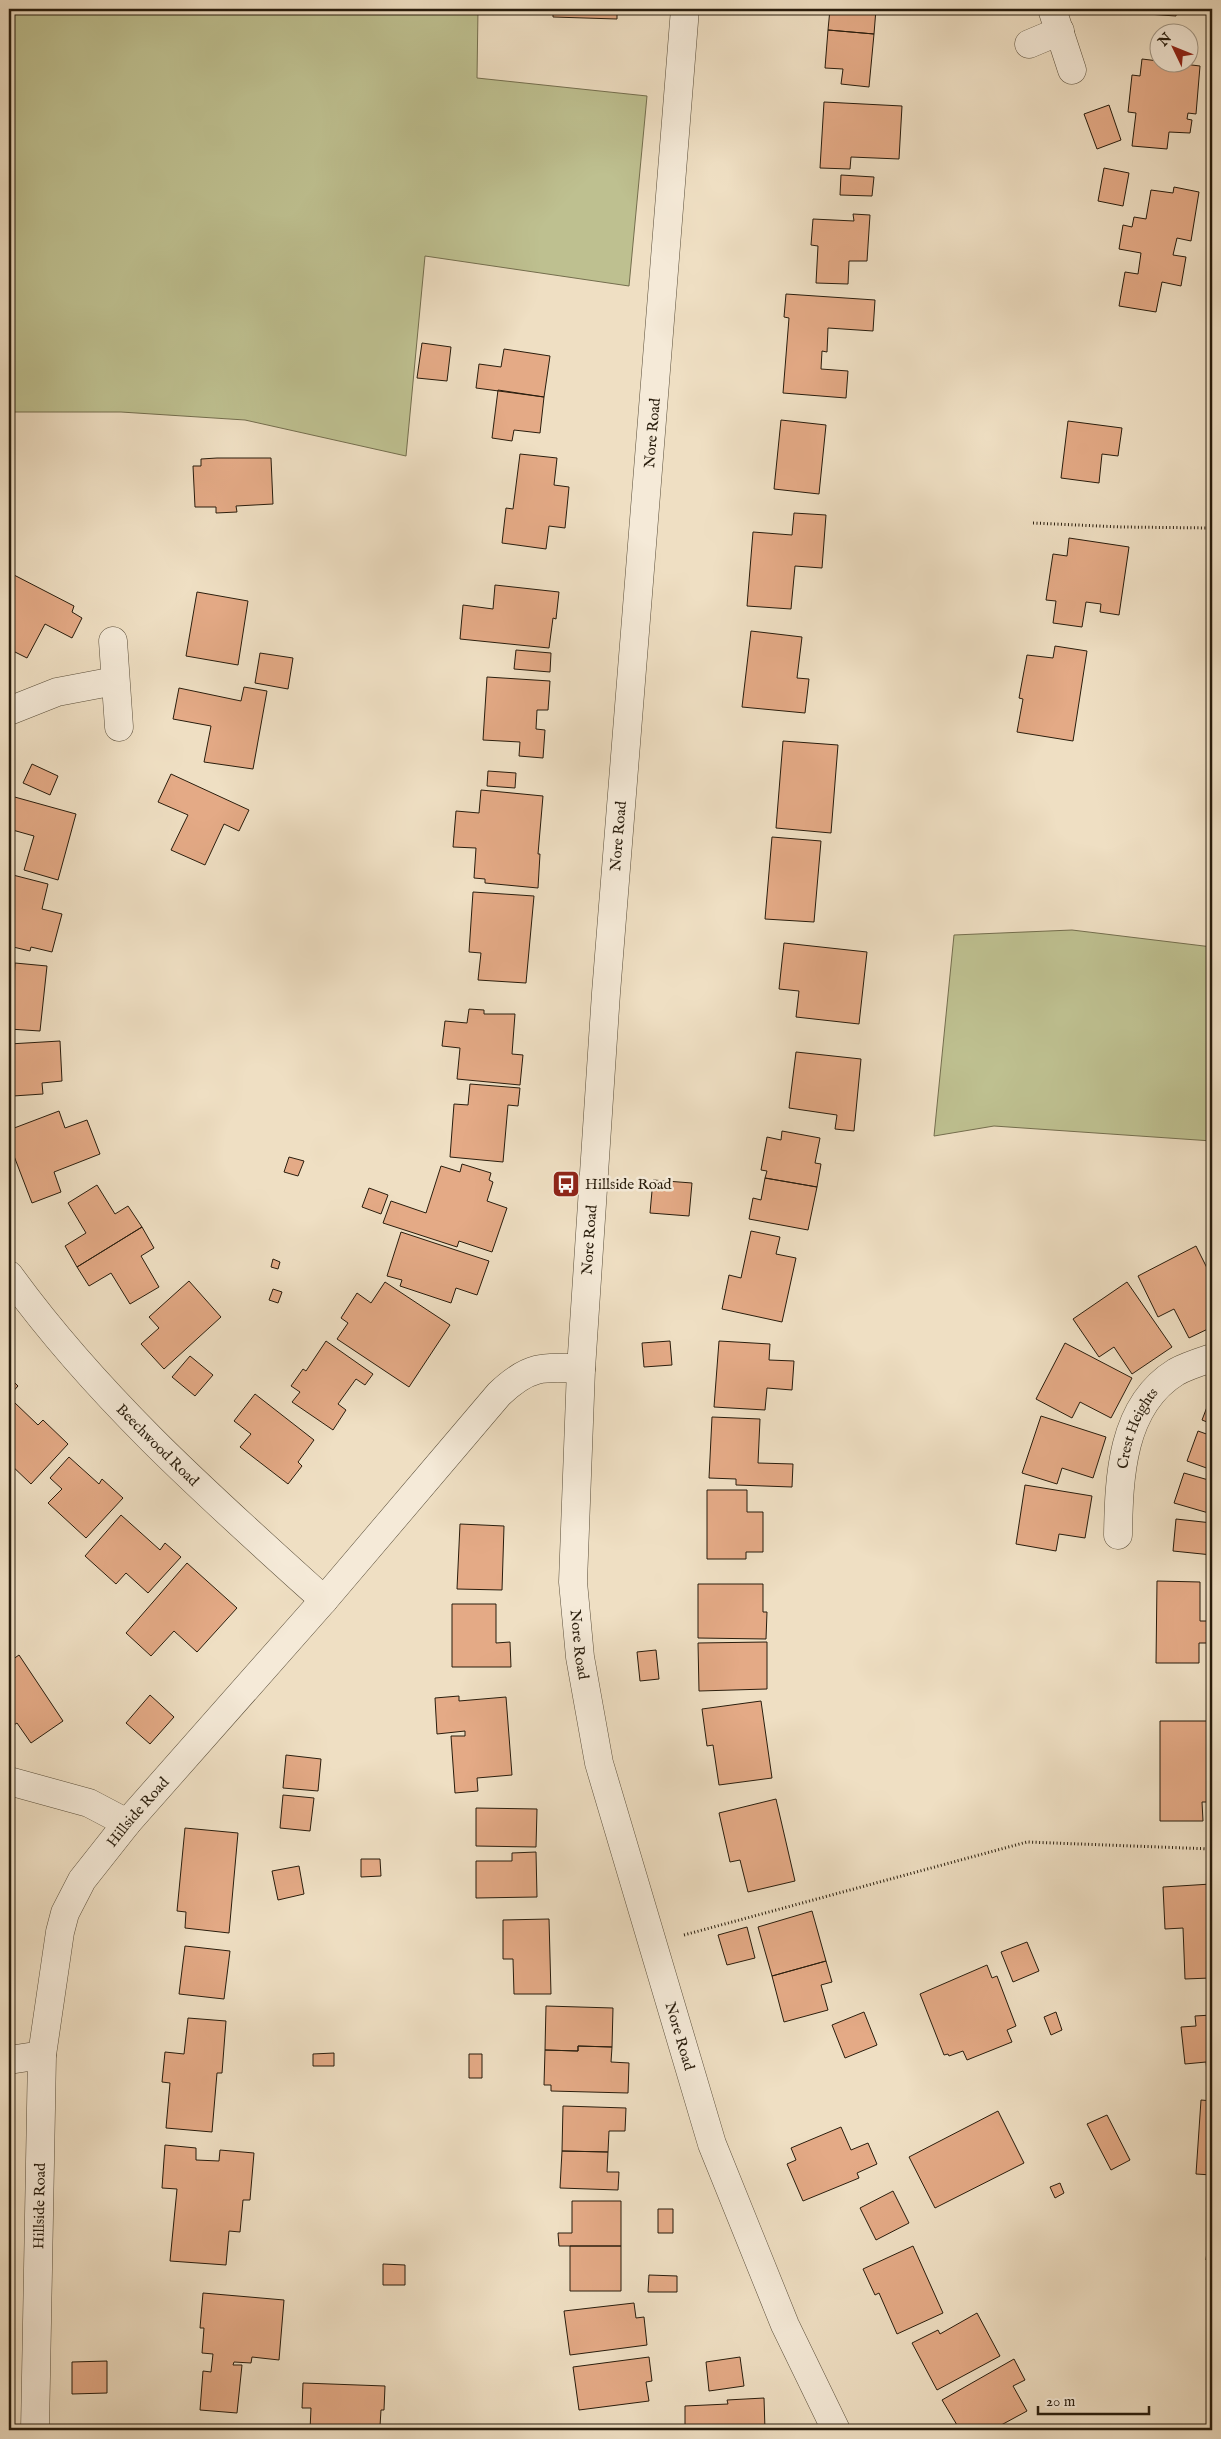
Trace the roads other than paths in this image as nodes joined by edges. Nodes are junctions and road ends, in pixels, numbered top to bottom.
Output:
1 (685, 9) edge
2 (1056, 20) edge
3 (1029, 44) dead end
4 (1072, 70) dead end
5 (113, 641) dead end
6 (115, 681) junction
7 (9, 711) edge
8 (120, 727) dead end
9 (9, 1275) edge
10 (1212, 1358) edge
11 (581, 1369) junction
12 (1118, 1535) dead end
13 (324, 1600) junction
14 (9, 1781) edge
15 (127, 1823) junction
16 (42, 2056) junction
17 (9, 2060) edge
18 (35, 2430) edge
19 (836, 2430) edge

1 - 11 street, Nore Road
2 - 3 street
2 - 4 street
5 - 6 street
6 - 7 street
6 - 8 street
9 - 13 street, Beechwood Road
10 - 12 street, Crest Heights
11 - 13 street, Hillside Road
11 - 19 street, Nore Road
13 - 15 street, Hillside Road
14 - 15 street
15 - 16 street, Hillside Road
16 - 17 street
16 - 18 street, Hillside Road

